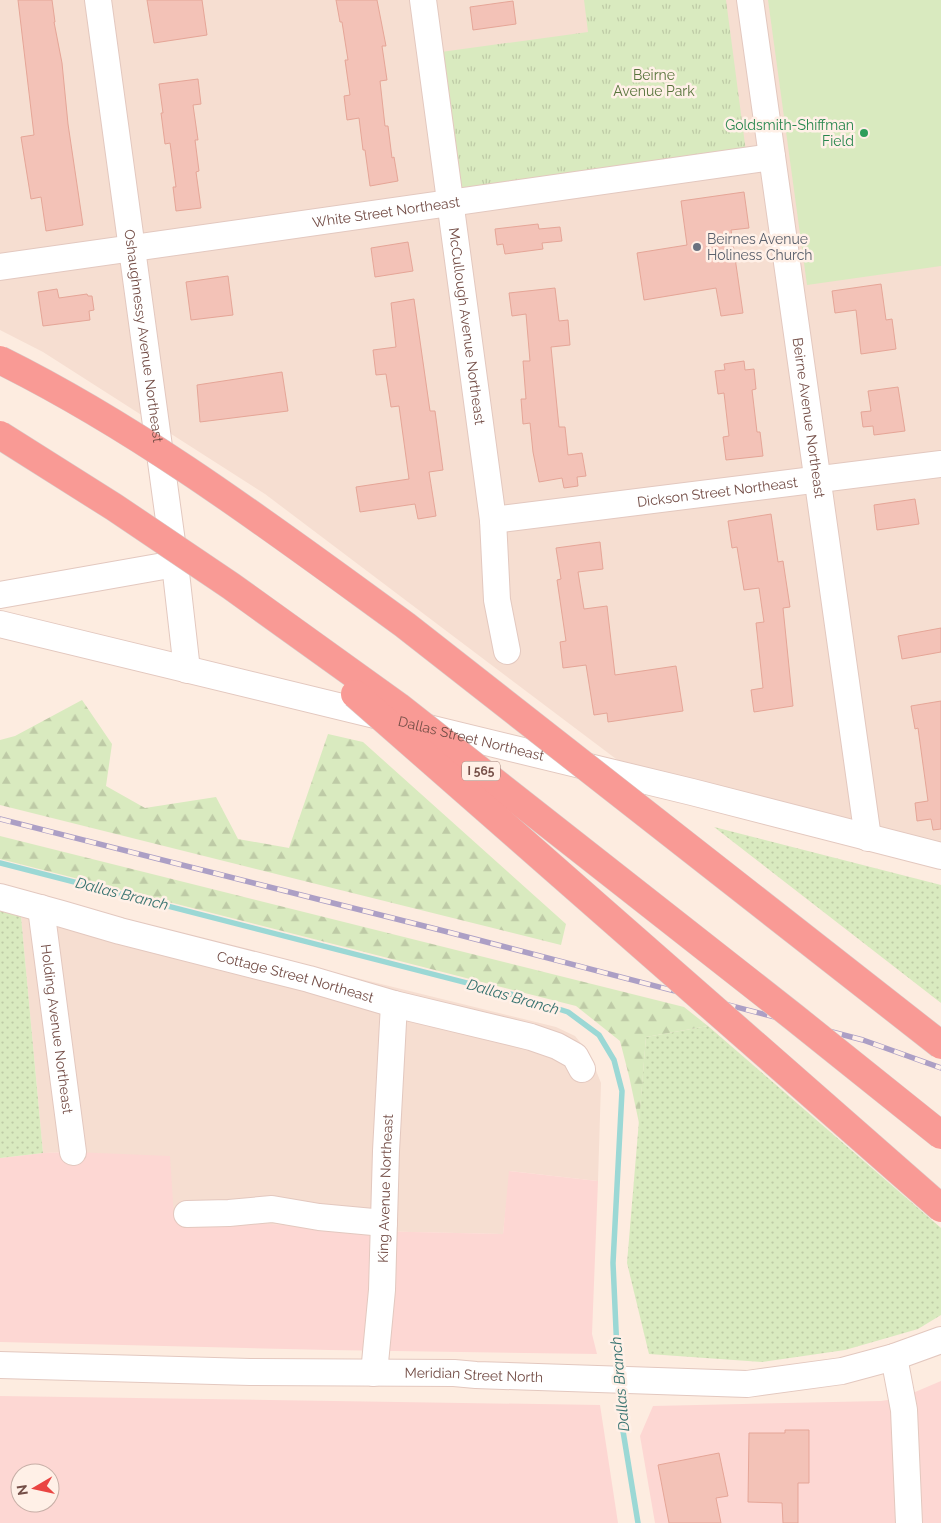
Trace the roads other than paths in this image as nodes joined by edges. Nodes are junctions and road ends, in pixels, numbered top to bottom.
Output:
1 (98, 0) edge
2 (423, 0) edge
3 (750, 0) edge
4 (772, 157) junction
5 (450, 203) junction
6 (132, 249) junction
7 (0, 267) edge
8 (0, 360) edge
9 (0, 435) edge
10 (941, 464) edge
11 (817, 478) junction
12 (493, 520) junction
13 (175, 564) junction
14 (231, 586) junction
15 (0, 595) edge
16 (0, 624) edge
17 (507, 651) dead end
18 (187, 670) junction
19 (868, 838) junction
20 (941, 856) edge
21 (0, 897) edge
22 (42, 908) junction
23 (394, 1004) junction
24 (941, 1044) edge
25 (582, 1069) dead end
26 (941, 1135) edge
27 (73, 1152) dead end
28 (941, 1208) edge
29 (187, 1214) dead end
30 (384, 1223) junction
31 (941, 1340) edge
32 (894, 1357) junction
33 (0, 1365) edge
34 (374, 1373) junction
35 (909, 1523) edge

1 - 6 street, Oshaughnessy Avenue Northeast
2 - 5 street, McCullough Avenue Northeast
3 - 4 street, Beirne Avenue Northeast
4 - 5 street, White Street Northeast
4 - 11 street, Beirne Avenue Northeast
5 - 6 street, White Street Northeast
5 - 12 street, McCullough Avenue Northeast
6 - 7 street, White Street Northeast
6 - 13 street, Oshaughnessy Avenue Northeast
8 - 24 highway, bridge
9 - 14 highway, I 565, bridge
10 - 11 street, Dickson Street Northeast
11 - 12 street, Dickson Street Northeast
11 - 19 street, Beirne Avenue Northeast
12 - 17 street, McCullough Avenue Northeast
13 - 15 street
13 - 18 street, Oshaughnessy Avenue Northeast
14 - 26 highway, I 565, bridge
14 - 28 highway, bridge
16 - 18 street, Dallas Street Northeast
18 - 19 street, Dallas Street Northeast
19 - 20 street, Dallas Street Northeast
21 - 22 street, Cottage Street Northeast
22 - 23 street, Cottage Street Northeast
22 - 27 street, Holding Avenue Northeast
23 - 25 street, Cottage Street Northeast
23 - 30 street, King Avenue Northeast
29 - 30 street
30 - 34 street, King Avenue Northeast
31 - 32 street, Meridian Street North
32 - 34 street, Meridian Street North
32 - 35 street
33 - 34 street, Meridian Street North

